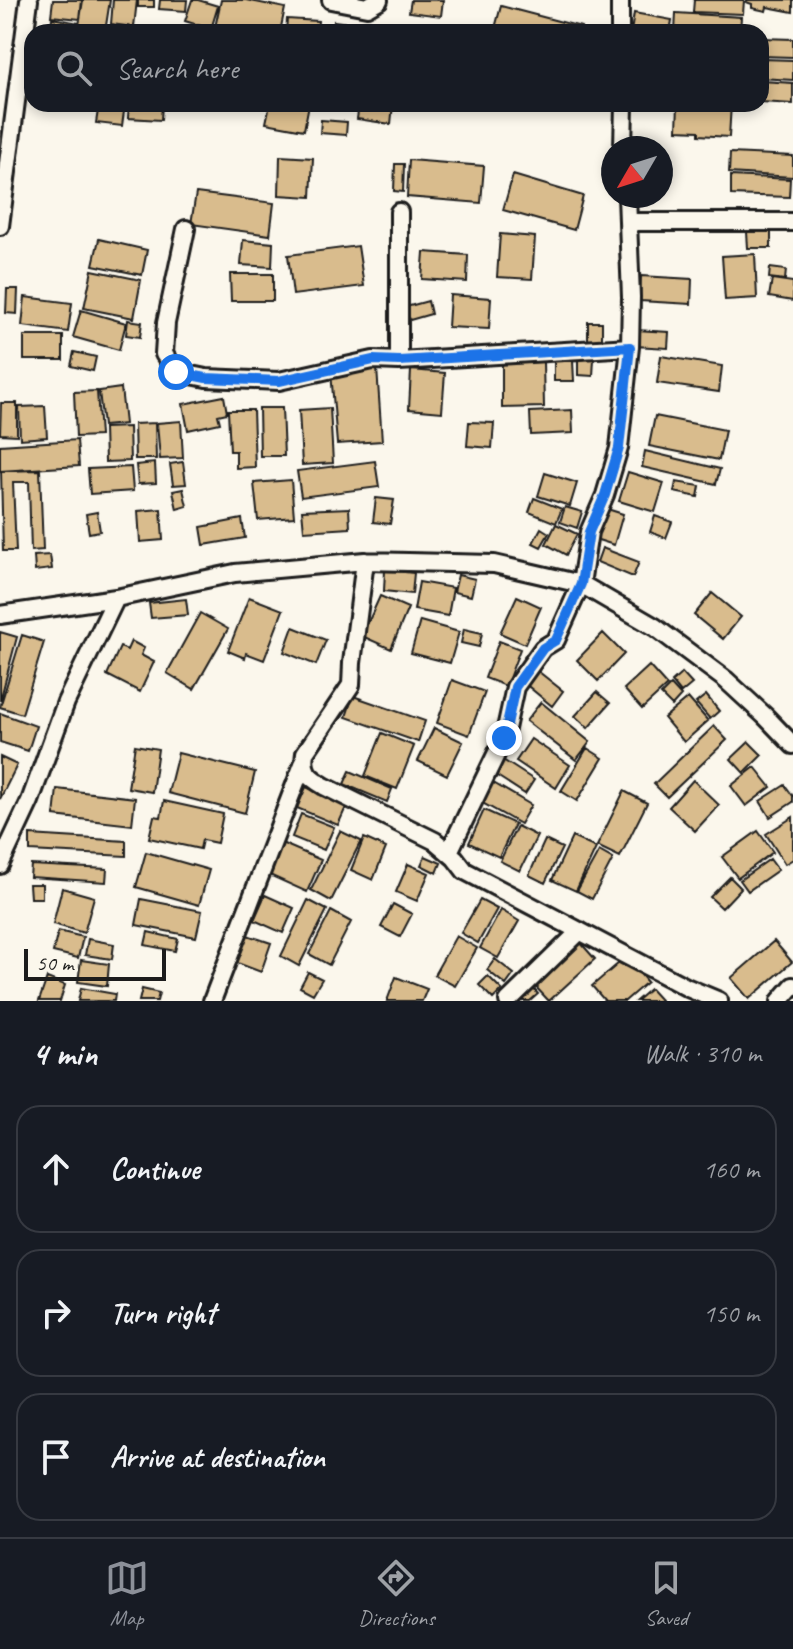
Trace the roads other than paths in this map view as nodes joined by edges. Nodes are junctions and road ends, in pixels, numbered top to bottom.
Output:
1 (29, 0) edge
2 (331, 0) edge
3 (379, 0) edge
4 (620, 0) edge
5 (26, 24) edge
6 (620, 24) edge
7 (24, 39) edge
8 (624, 112) edge
9 (623, 136) edge
10 (628, 208) edge
11 (399, 212) dead end
12 (629, 222) junction
13 (793, 222) edge
14 (0, 226) edge
15 (186, 229) dead end
16 (630, 347) junction
17 (399, 361) junction
18 (365, 561) junction
19 (581, 584) junction
20 (116, 598) junction
21 (0, 615) edge
22 (793, 745) edge
23 (303, 764) junction
24 (449, 852) junction
25 (0, 865) edge
26 (580, 931) junction
27 (793, 986) edge
28 (212, 1001) edge
29 (508, 1001) edge
30 (719, 1001) edge
31 (780, 1001) edge

1 - 5 street
2 - 3 street
4 - 6 street
7 - 14 street
8 - 9 street
10 - 12 street
11 - 17 street
12 - 13 street
12 - 16 street
15 - 17 street
16 - 17 street
16 - 19 street
18 - 19 street
18 - 20 street
18 - 23 street
19 - 22 street
19 - 24 street
20 - 21 street
20 - 25 street
23 - 24 street
23 - 28 street
24 - 26 street
26 - 29 street
26 - 30 street
27 - 31 street

